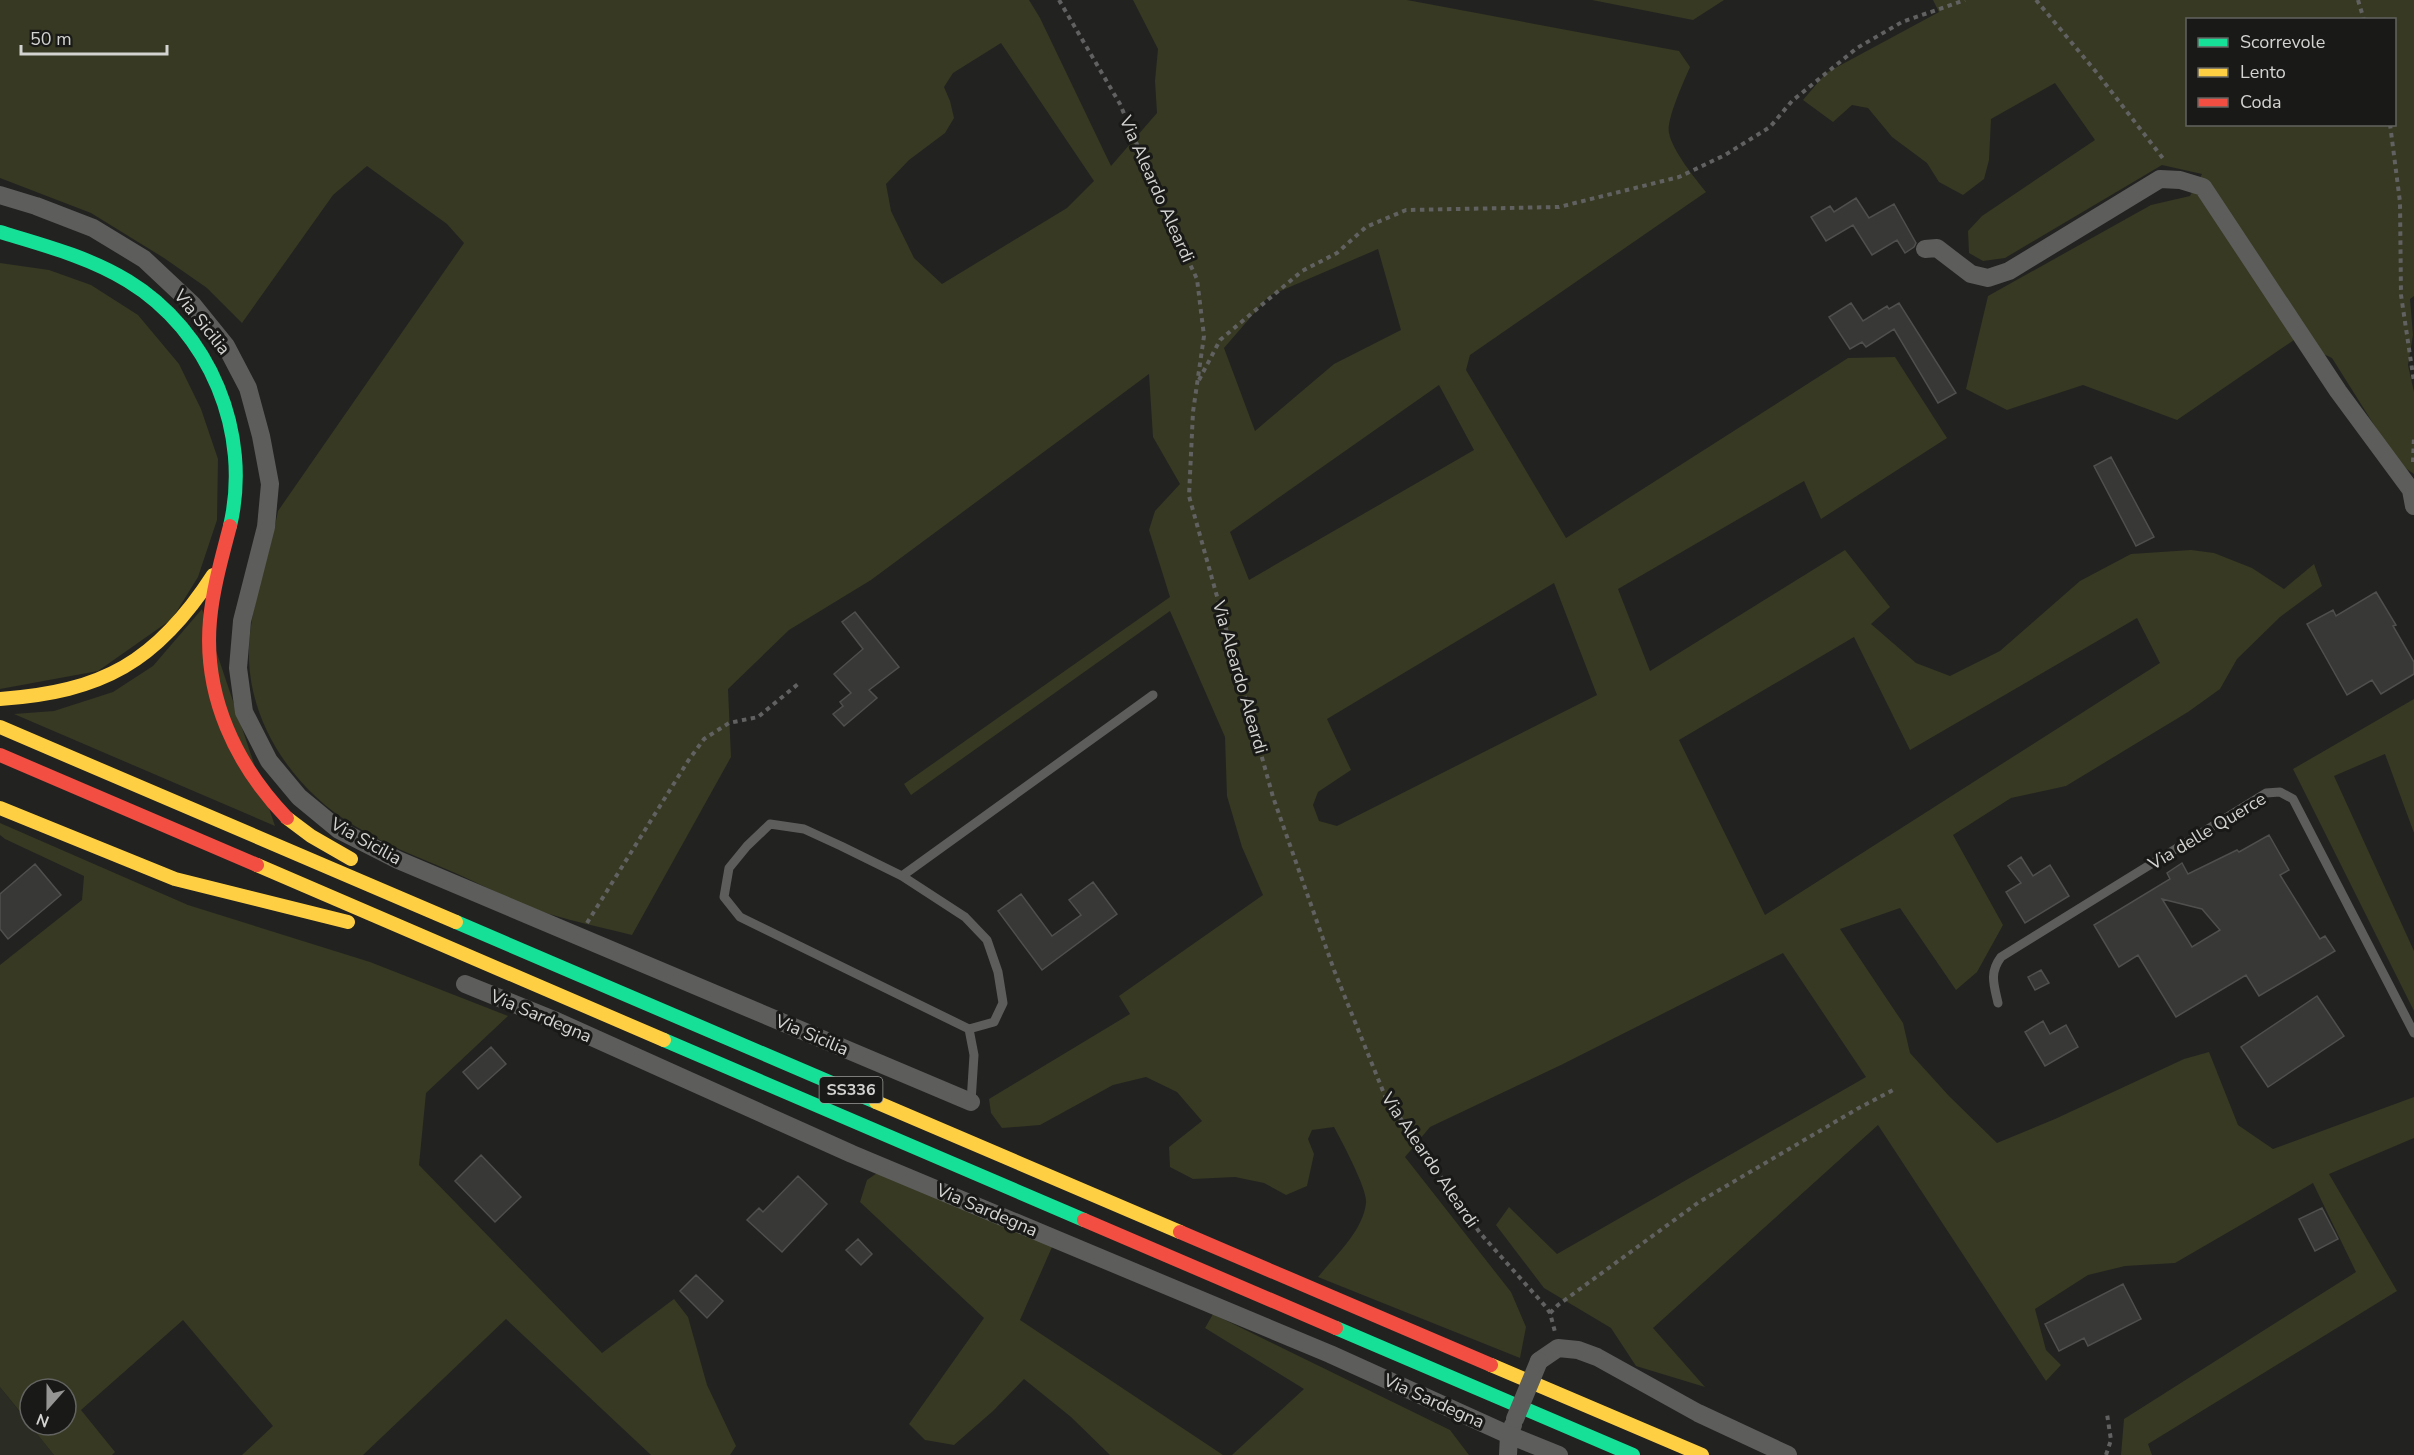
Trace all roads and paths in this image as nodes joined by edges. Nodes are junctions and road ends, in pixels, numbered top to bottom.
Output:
1 (1059, 0) edge
2 (1965, 0) edge
3 (2036, 0) edge
4 (2358, 0) edge
5 (2363, 18) edge
6 (2390, 126) edge
7 (2180, 180) junction
8 (0, 195) edge
9 (0, 232) edge
10 (44, 245) junction
11 (0, 247) edge
12 (1925, 249) dead end
13 (2414, 382) edge
14 (1197, 383) junction
15 (2412, 498) edge
16 (225, 545) junction
17 (798, 684) dead end
18 (1153, 695) dead end
19 (0, 699) edge
20 (0, 727) edge
21 (0, 755) edge
22 (0, 807) edge
23 (902, 876) junction
24 (231, 878) dead end
25 (450, 918) junction
26 (339, 920) junction
27 (578, 936) junction
28 (438, 944) junction
29 (465, 984) dead end
30 (1998, 1003) dead end
31 (969, 1029) junction
32 (2414, 1033) edge
33 (1895, 1089) dead end
34 (971, 1102) joint
35 (2107, 1414) dead end
36 (1512, 1427) junction
37 (1508, 1455) edge
38 (1559, 1455) edge
39 (1633, 1455) edge
40 (1702, 1455) edge
41 (1788, 1455) edge
42 (2106, 1455) edge

1 - 14 path, Via Aleardo Aleardi
2 - 14 path
3 - 7 path
4 - 5 path
6 - 13 path
7 - 12 street
7 - 15 street
8 - 27 street, Via Sicilia
9 - 10 highway
10 - 11 highway
10 - 16 highway
14 - 33 path, Via Aleardo Aleardi
16 - 19 highway
16 - 25 highway
17 - 27 path
18 - 23 lane
20 - 25 highway, SS336
21 - 28 highway, SS336
22 - 26 highway
23 - 31 lane
23 - 31 lane
24 - 26 highway
25 - 40 highway, SS336
26 - 28 highway
27 - 34 street, Via Sicilia
28 - 39 highway, SS336
29 - 36 street, Via Sardegna
30 - 32 lane, Via delle Querce
31 - 34 lane
35 - 42 path
36 - 37 street
36 - 38 street, Via Sardegna
36 - 41 street, bridge

